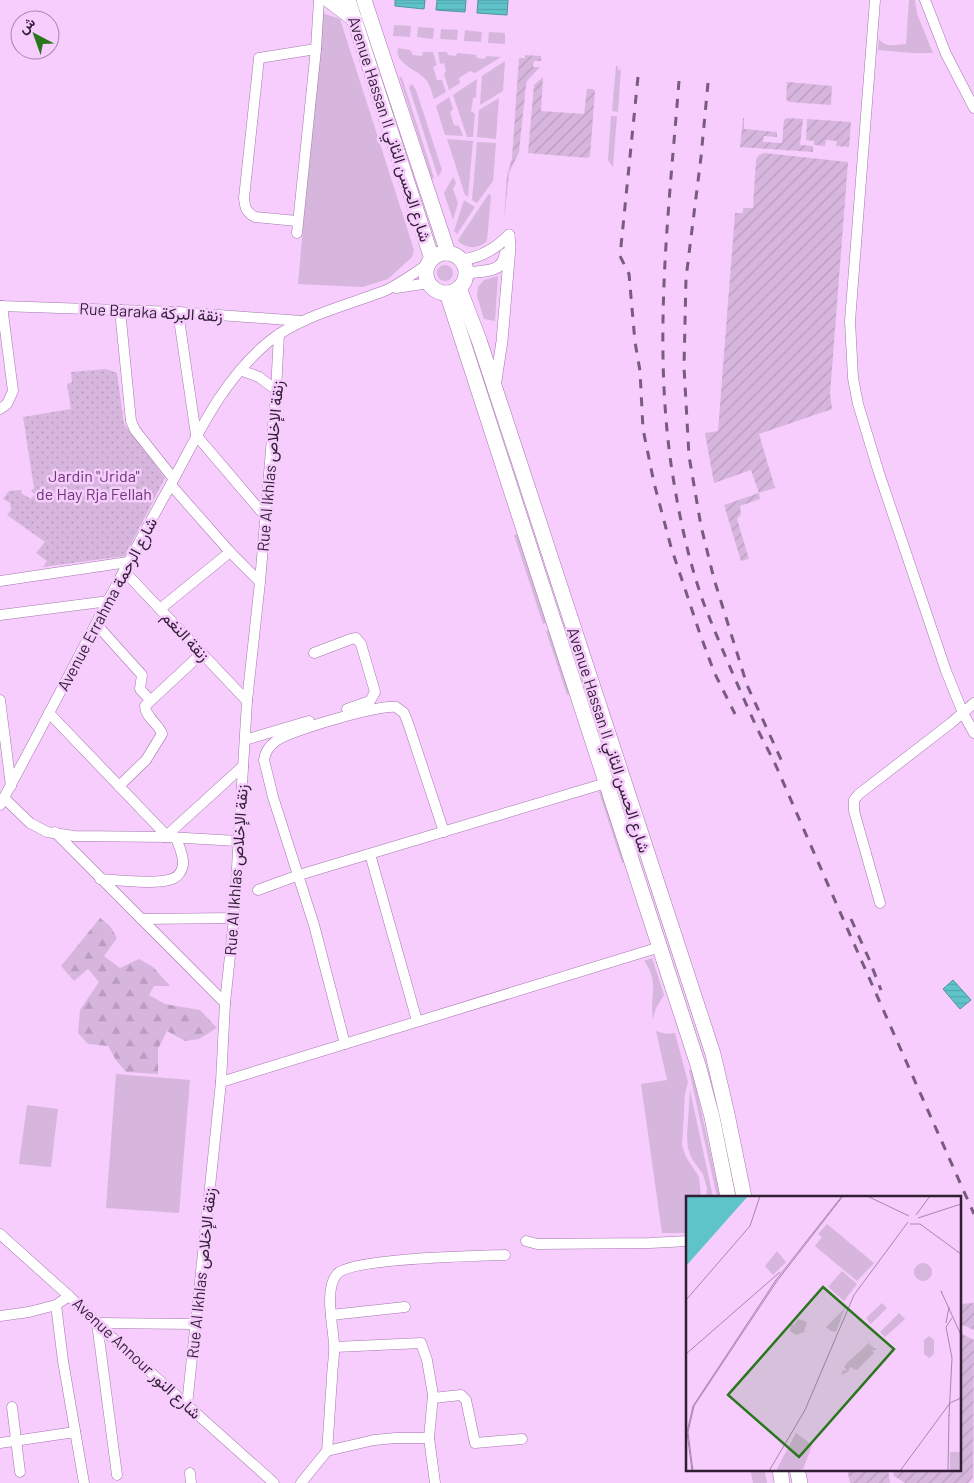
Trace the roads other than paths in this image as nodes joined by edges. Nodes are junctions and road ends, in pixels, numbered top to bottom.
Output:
1 (318, 0) edge
2 (328, 0) edge
3 (348, 0) edge
4 (364, 0) edge
5 (875, 0) edge
6 (925, 0) edge
7 (355, 20) junction
8 (316, 49) junction
9 (974, 108) edge
10 (297, 221) junction
11 (297, 233) dead end
12 (509, 235) junction
13 (448, 253) junction
14 (430, 261) junction
15 (464, 267) junction
16 (429, 283) junction
17 (386, 290) junction
18 (453, 290) junction
19 (1, 306) edge
20 (120, 310) junction
21 (178, 312) junction
22 (302, 321) junction
23 (279, 334) junction
24 (240, 370) junction
25 (495, 389) junction
26 (276, 390) junction
27 (0, 409) edge
28 (196, 435) junction
29 (172, 481) junction
30 (265, 516) junction
31 (230, 552) junction
32 (126, 567) junction
33 (0, 581) edge
34 (260, 582) junction
35 (109, 601) junction
36 (160, 609) junction
37 (0, 615) edge
38 (97, 625) junction
39 (202, 653) junction
40 (314, 653) dead end
41 (0, 700) edge
42 (150, 700) junction
43 (247, 702) junction
44 (974, 703) edge
45 (963, 713) junction
46 (49, 714) junction
47 (974, 733) edge
48 (245, 740) junction
49 (243, 766) junction
50 (606, 783) junction
51 (11, 786) junction
52 (118, 786) junction
53 (2, 802) edge
54 (54, 832) junction
55 (444, 832) junction
56 (169, 837) junction
57 (238, 841) junction
58 (370, 854) junction
59 (299, 875) junction
60 (100, 879) junction
61 (258, 890) dead end
62 (880, 903) dead end
63 (234, 918) junction
64 (141, 919) junction
65 (660, 947) junction
66 (225, 1003) junction
67 (417, 1022) junction
68 (345, 1044) junction
69 (221, 1082) junction
70 (728, 1196) edge
71 (744, 1196) edge
72 (0, 1234) edge
73 (526, 1240) dead end
74 (686, 1241) edge
75 (506, 1255) dead end
76 (69, 1296) junction
77 (56, 1305) junction
78 (405, 1308) dead end
79 (0, 1316) edge
80 (331, 1316) junction
81 (97, 1323) junction
82 (196, 1324) junction
83 (335, 1347) junction
84 (433, 1398) junction
85 (187, 1405) junction
86 (12, 1407) dead end
87 (75, 1432) junction
88 (429, 1438) junction
89 (522, 1439) dead end
90 (16, 1441) junction
91 (0, 1443) edge
92 (327, 1451) junction
93 (780, 1470) edge
94 (797, 1470) edge
95 (20, 1472) dead end
96 (117, 1475) dead end
97 (84, 1483) edge
98 (274, 1483) edge
99 (301, 1483) edge
100 (435, 1483) edge
101 (782, 1483) edge
102 (800, 1483) edge

1 - 8 street
2 - 7 main road
3 - 7 main road, Avenue Hassan II شارع الحسن الثاني
4 - 13 main road, Avenue Hassan II شارع الحسن الثاني
5 - 45 street
6 - 9 street
7 - 14 main road, Avenue Hassan II شارع الحسن الثاني
8 - 10 street
8 - 10 street
10 - 11 street
12 - 15 street
12 - 15 street
12 - 25 street
13 - 14 main road
13 - 15 main road
14 - 16 main road
14 - 17 street, Avenue Errahma شارع الرحمة
15 - 18 main road
16 - 17 street, Avenue Errahma شارع الرحمة
16 - 18 main road
17 - 22 street, Avenue Errahma شارع الرحمة
18 - 25 main road, Avenue Hassan II شارع الحسن الثاني
18 - 50 main road, Avenue Hassan II شارع الحسن الثاني
19 - 20 street, Rue Baraka زنقة البركة
19 - 27 street
20 - 21 street, Rue Baraka زنقة البركة
20 - 29 street
21 - 22 street, Rue Baraka زنقة البركة
21 - 28 street
22 - 23 street, Avenue Errahma شارع الرحمة
23 - 24 street, Avenue Errahma شارع الرحمة
23 - 26 street, Rue Al Ikhlas زنقة الإخلاص
24 - 26 street
24 - 28 street, Avenue Errahma شارع الرحمة
25 - 71 main road, Avenue Hassan II شارع الحسن الثاني
26 - 30 street, Rue Al Ikhlas زنقة الإخلاص
28 - 29 street, Avenue Errahma شارع الرحمة
28 - 30 street
29 - 31 street
29 - 32 street, Avenue Errahma شارع الرحمة
30 - 34 street, Rue Al Ikhlas زنقة الإخلاص
31 - 34 street
31 - 36 street
32 - 33 street
32 - 35 street, Avenue Errahma شارع الرحمة
32 - 36 street, زنقة النغم
34 - 43 street, Rue Al Ikhlas زنقة الإخلاص
35 - 37 street
35 - 38 street, Avenue Errahma شارع الرحمة
36 - 39 street, زنقة النغم
38 - 42 street
38 - 46 street, Avenue Errahma شارع الرحمة
39 - 42 street
39 - 43 street, زنقة النغم
40 - 48 street
41 - 51 street
42 - 52 street
43 - 48 street, Rue Al Ikhlas زنقة الإخلاص
44 - 45 street
45 - 47 street
45 - 62 street
46 - 51 street, Avenue Errahma شارع الرحمة
46 - 52 street
48 - 49 street, Rue Al Ikhlas زنقة الإخلاص
49 - 56 street
49 - 57 street, Rue Al Ikhlas زنقة الإخلاص
50 - 55 street
50 - 65 main road, Avenue Hassan II شارع الحسن الثاني
51 - 53 street, Avenue Errahma شارع الرحمة
52 - 56 street
53 - 54 street
54 - 56 street
54 - 60 street
55 - 58 street
55 - 59 street
56 - 57 street
56 - 60 street
57 - 63 street, Rue Al Ikhlas زنقة الإخلاص
58 - 59 street
58 - 67 street
59 - 61 street
59 - 68 street
60 - 64 street
63 - 64 street
63 - 66 street, Rue Al Ikhlas زنقة الإخلاص
64 - 66 street
65 - 67 street
65 - 70 main road, Avenue Hassan II شارع الحسن الثاني
66 - 69 street, Rue Al Ikhlas زنقة الإخلاص
67 - 68 street
68 - 69 street
69 - 82 street, Rue Al Ikhlas زنقة الإخلاص
72 - 76 street, Avenue Annour شارع النور
73 - 74 street
75 - 80 street
76 - 77 street
76 - 81 street, Avenue Annour شارع النور
77 - 79 street
77 - 87 street
78 - 80 street
80 - 83 street
81 - 82 street
81 - 85 street, Avenue Annour شارع النور
81 - 96 street
82 - 85 street, Rue Al Ikhlas زنقة الإخلاص
83 - 84 street
83 - 92 street
84 - 88 street
84 - 89 street
85 - 98 street, Avenue Annour شارع النور
86 - 90 street
87 - 90 street
87 - 97 street
88 - 92 street
88 - 100 street
90 - 91 street
90 - 95 street
92 - 99 street
93 - 101 main road
94 - 102 main road

